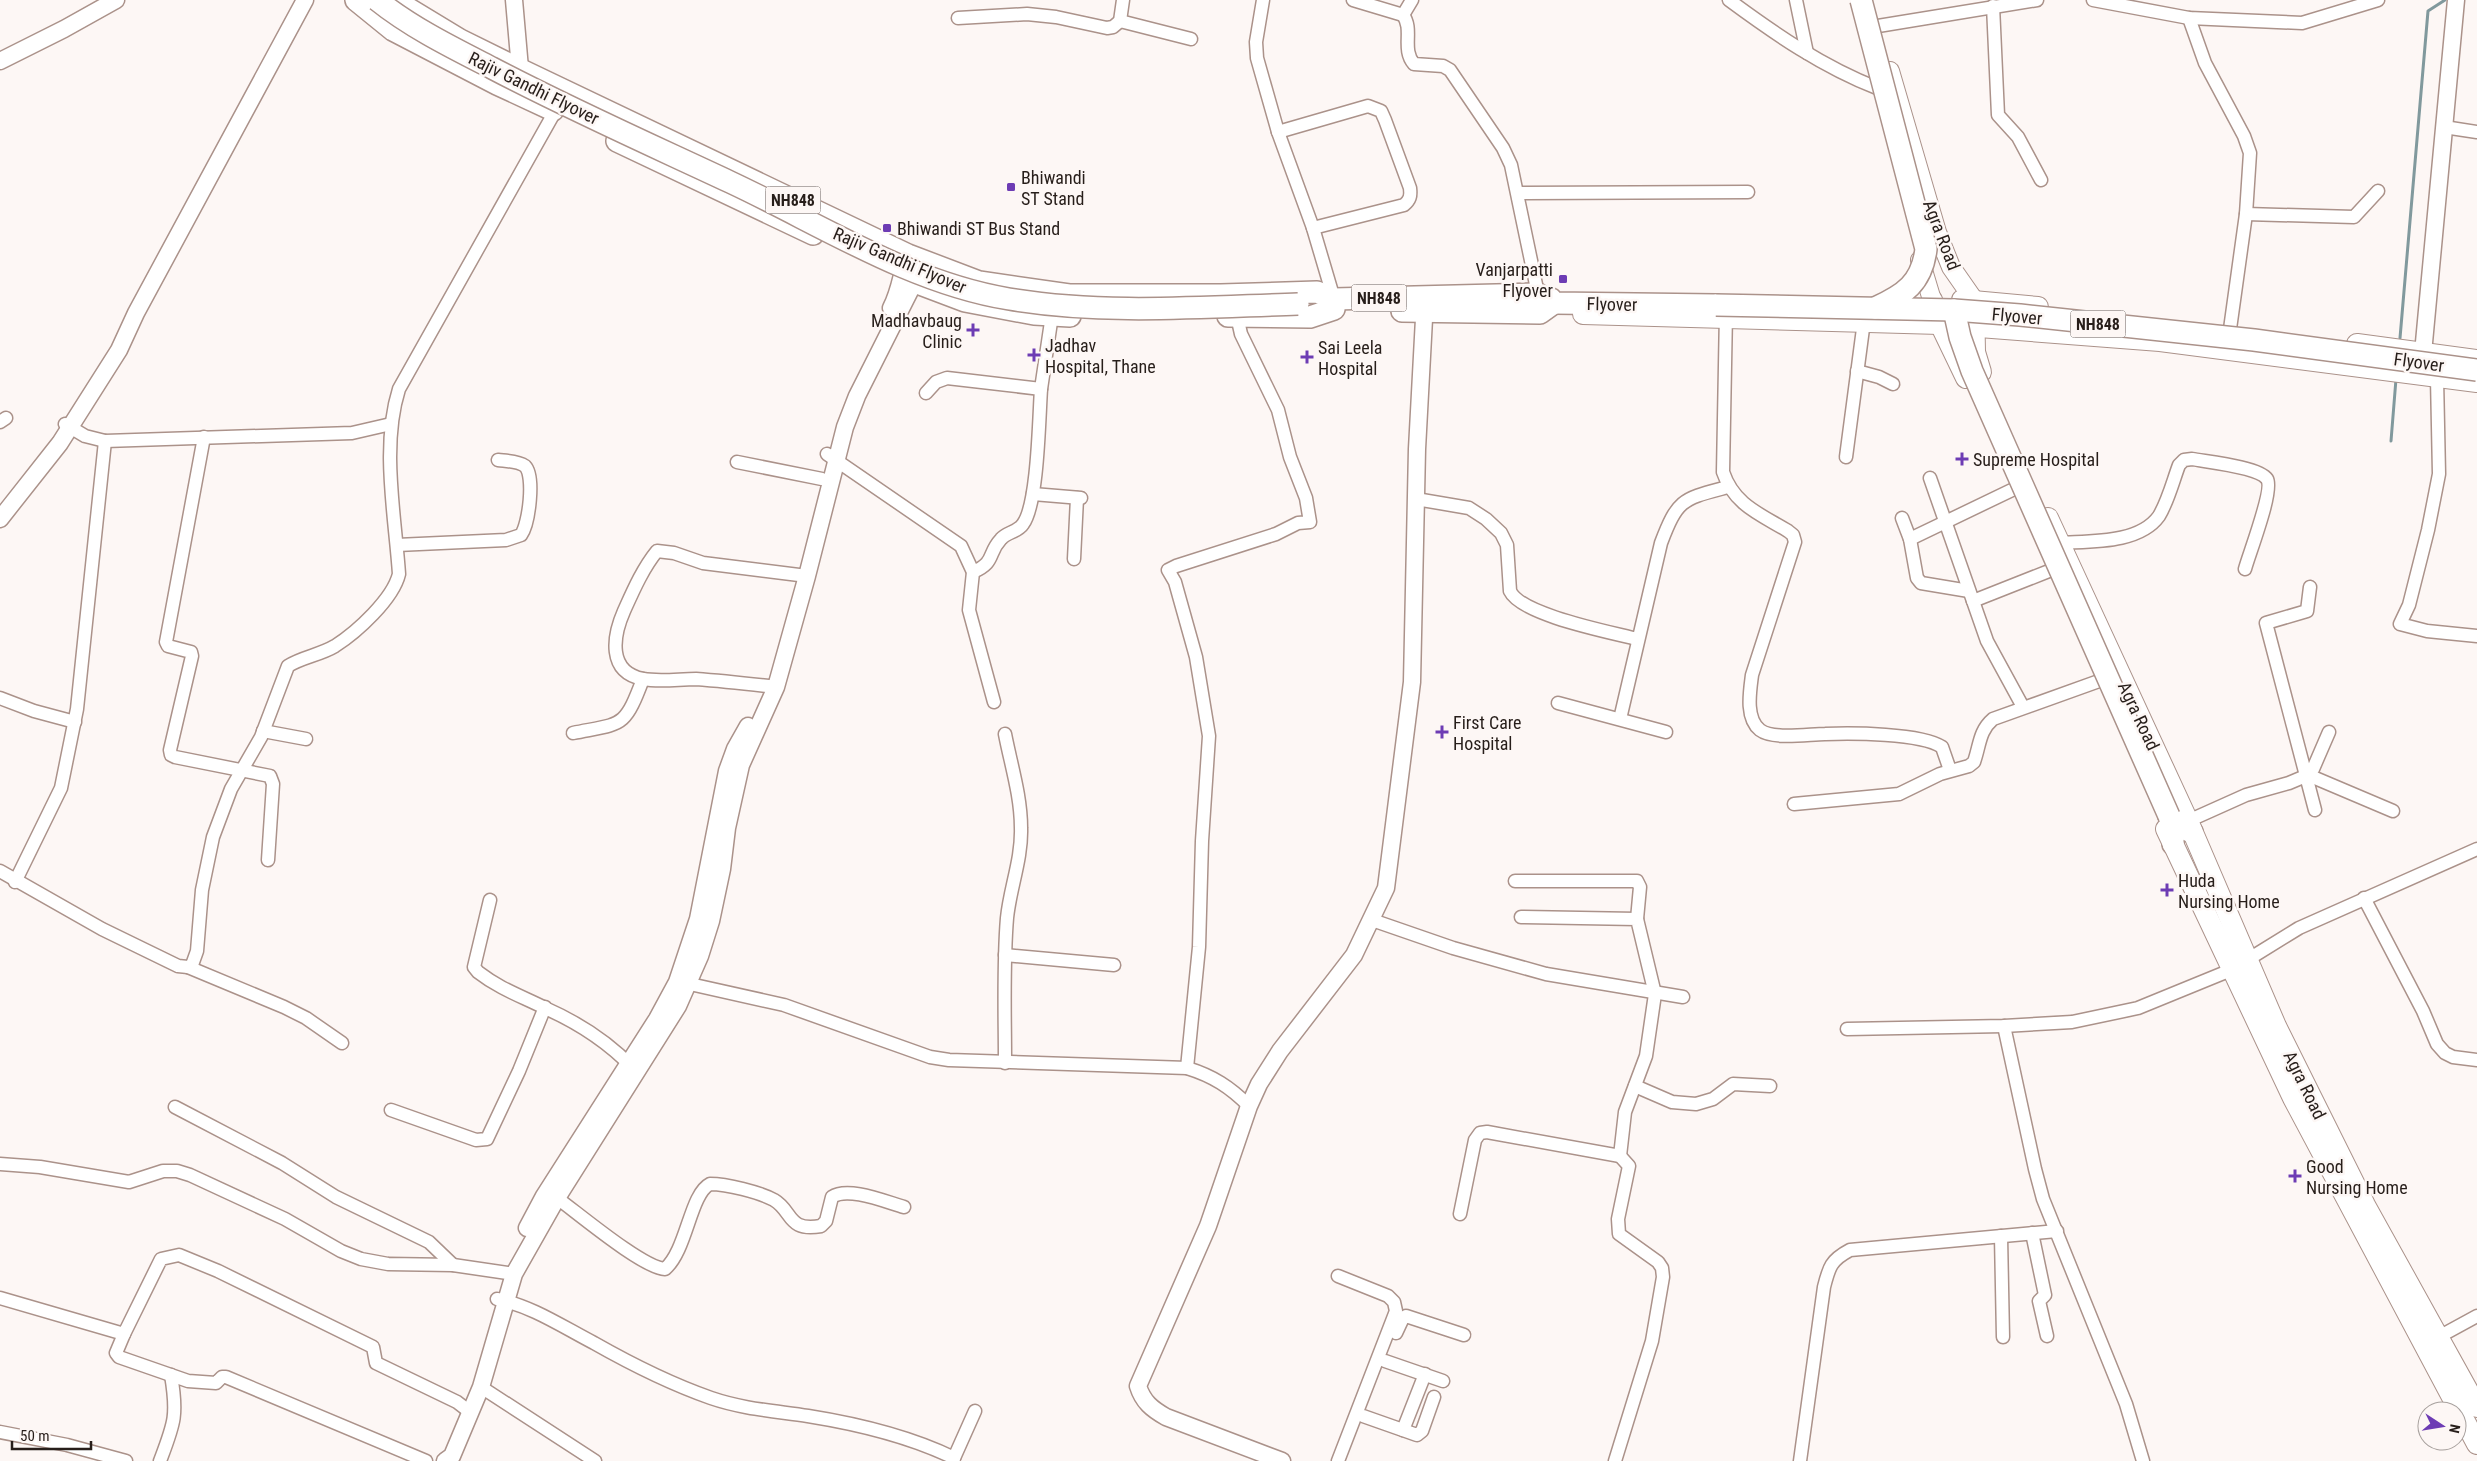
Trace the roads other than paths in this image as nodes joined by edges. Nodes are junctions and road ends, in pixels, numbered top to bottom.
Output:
1 (116, 0) edge
2 (292, 0) edge
3 (305, 0) edge
4 (356, 0) edge
5 (377, 0) edge
6 (394, 0) edge
7 (514, 0) edge
8 (1122, 0) edge
9 (1263, 0) edge
10 (1353, 0) edge
11 (1412, 0) edge
12 (1729, 0) edge
13 (1796, 0) edge
14 (1852, 0) edge
15 (1861, 0) edge
16 (1871, 0) edge
17 (2037, 0) edge
18 (2093, 0) edge
19 (2378, 0) edge
20 (2456, 0) edge
21 (1993, 6) junction
22 (1403, 15) junction
23 (958, 18) dead end
24 (2189, 18) junction
25 (1120, 21) junction
26 (1878, 26) junction
27 (1190, 39) dead end
28 (1807, 53) junction
29 (0, 61) edge
30 (521, 70) junction
31 (1892, 80) junction
32 (1877, 88) junction
33 (567, 92) junction
34 (522, 96) junction
35 (556, 111) junction
36 (2444, 126) junction
37 (1278, 132) junction
38 (2477, 132) edge
39 (218, 153) junction
40 (2041, 180) dead end
41 (2378, 191) dead end
42 (1748, 192) dead end
43 (1518, 193) junction
44 (2246, 214) junction
45 (1313, 228) junction
46 (916, 259) junction
47 (908, 279) junction
48 (1155, 295) junction
49 (1726, 297) junction
50 (1932, 300) junction
51 (1974, 300) junction
52 (1546, 301) junction
53 (1327, 304) junction
54 (1425, 304) junction
55 (1052, 315) junction
56 (1869, 315) junction
57 (1236, 316) junction
58 (1155, 317) junction
59 (1726, 317) junction
60 (1947, 317) junction
61 (1973, 327) junction
62 (2230, 329) junction
63 (2423, 351) junction
64 (2477, 360) edge
65 (2477, 370) edge
66 (1857, 371) junction
67 (2429, 377) junction
68 (2477, 382) edge
69 (1893, 384) dead end
70 (1041, 389) junction
71 (926, 393) dead end
72 (391, 424) junction
73 (67, 426) junction
74 (204, 438) junction
75 (105, 441) junction
76 (831, 456) junction
77 (1846, 457) dead end
78 (498, 460) dead end
79 (738, 462) dead end
80 (1930, 478) dead end
81 (822, 479) junction
82 (1728, 487) junction
83 (2014, 489) junction
84 (1033, 494) junction
85 (1416, 499) junction
86 (0, 505) edge
87 (1902, 518) dead end
88 (0, 519) edge
89 (1944, 523) junction
90 (1910, 539) junction
91 (2060, 543) junction
92 (397, 544) junction
93 (1074, 560) dead end
94 (2245, 569) dead end
95 (2049, 571) junction
96 (973, 572) junction
97 (803, 576) junction
98 (2310, 587) dead end
99 (1971, 596) junction
100 (2477, 636) edge
101 (1637, 640) junction
102 (643, 679) junction
103 (2099, 681) junction
104 (772, 687) junction
105 (0, 698) edge
106 (994, 702) dead end
107 (1558, 703) dead end
108 (2023, 707) junction
109 (1620, 719) junction
110 (75, 722) junction
111 (263, 731) junction
112 (1666, 732) dead end
113 (2329, 732) dead end
114 (573, 733) dead end
115 (1005, 734) dead end
116 (306, 739) dead end
117 (1950, 770) junction
118 (242, 771) junction
119 (2307, 775) junction
120 (1794, 804) dead end
121 (2315, 810) dead end
122 (2393, 811) dead end
123 (2179, 827) junction
124 (2477, 849) edge
125 (268, 860) dead end
126 (0, 871) edge
127 (1515, 881) dead end
128 (15, 882) junction
129 (2364, 898) junction
130 (490, 900) dead end
131 (1521, 918) dead end
132 (1637, 919) junction
133 (1372, 920) junction
134 (1005, 955) junction
135 (1114, 965) dead end
136 (2239, 965) junction
137 (188, 968) junction
138 (683, 983) junction
139 (1655, 994) junction
140 (1683, 997) dead end
141 (545, 1007) junction
142 (2004, 1026) junction
143 (1848, 1029) dead end
144 (342, 1043) dead end
145 (2477, 1060) edge
146 (1005, 1063) junction
147 (632, 1067) junction
148 (1187, 1068) junction
149 (1635, 1086) junction
150 (1770, 1086) dead end
151 (1249, 1106) junction
152 (175, 1107) dead end
153 (390, 1110) dead end
154 (1620, 1156) junction
155 (0, 1164) edge
156 (557, 1198) junction
157 (904, 1207) dead end
158 (1460, 1214) dead end
159 (2057, 1231) junction
160 (2032, 1233) junction
161 (2001, 1236) junction
162 (453, 1265) junction
163 (509, 1273) junction
164 (1338, 1276) dead end
165 (0, 1298) edge
166 (501, 1300) junction
167 (2477, 1316) edge
168 (124, 1334) junction
169 (1464, 1335) dead end
170 (2047, 1336) dead end
171 (2003, 1337) dead end
172 (2431, 1342) junction
173 (1385, 1361) junction
174 (1425, 1374) junction
175 (171, 1376) junction
176 (1443, 1381) dead end
177 (481, 1387) junction
178 (1434, 1397) dead end
179 (2477, 1407) edge
180 (467, 1409) junction
181 (975, 1411) dead end
182 (1363, 1416) junction
183 (1404, 1430) junction
184 (0, 1432) edge
185 (2477, 1444) edge
186 (953, 1459) edge
187 (1274, 1460) edge
188 (126, 1461) edge
189 (160, 1461) edge
190 (426, 1461) edge
191 (445, 1461) edge
192 (595, 1461) edge
193 (1338, 1461) edge
194 (1346, 1461) edge
195 (1615, 1461) edge
196 (1800, 1461) edge
197 (2144, 1461) edge

1 - 29 street
2 - 39 street
3 - 39 street
4 - 34 highway, NH848
5 - 53 highway, Rajiv Gandhi Flyover, bridge
6 - 30 highway, NH848
7 - 30 street
8 - 25 street
9 - 37 street
10 - 22 street
11 - 22 street
12 - 28 street
13 - 28 street
14 - 32 main road, Agra Road
15 - 56 highway, bridge
16 - 26 main road, Agra Road
17 - 21 street
18 - 24 street
19 - 24 street
20 - 36 street
21 - 26 street
21 - 40 street
22 - 43 street
23 - 25 street
24 - 44 street
25 - 27 street
26 - 31 main road, Agra Road
28 - 32 street
30 - 33 highway, NH848
30 - 34 street
31 - 32 street
31 - 51 main road, Agra Road
32 - 50 main road, Agra Road
33 - 35 street
33 - 46 highway, NH848
34 - 35 highway, NH848
35 - 47 highway, NH848
35 - 72 street
36 - 38 street
36 - 63 street
37 - 45 street
37 - 45 street
39 - 73 street
41 - 44 street
42 - 43 street
43 - 52 street
44 - 62 street
45 - 53 street
46 - 47 street
46 - 48 highway, NH848
47 - 55 highway, NH848
47 - 76 street
48 - 53 highway, NH848
48 - 58 street
49 - 50 main road
49 - 52 main road
49 - 59 street
50 - 51 main road
50 - 60 main road, Agra Road
51 - 61 main road, Agra Road
51 - 62 main road
52 - 54 highway, NH848
52 - 56 highway, Flyover / NH848, bridge
52 - 59 main road
53 - 54 highway, NH848
53 - 57 highway, NH848
54 - 85 street
55 - 58 highway, NH848
55 - 70 street
56 - 59 main road
56 - 60 highway, Flyover / NH848, bridge
56 - 66 street
57 - 58 highway, NH848
57 - 148 street
59 - 82 street
60 - 61 main road
60 - 65 highway, Flyover / NH848, bridge
60 - 83 main road, Agra Road
60 - 123 highway, bridge
61 - 67 main road
61 - 91 main road, Agra Road
62 - 63 main road
63 - 64 main road
63 - 67 street
66 - 69 street
66 - 77 street
67 - 68 main road
67 - 100 street
70 - 71 street
70 - 84 street
72 - 74 street
72 - 92 street
73 - 75 street
73 - 86 street
73 - 88 street
74 - 75 street
74 - 118 street
75 - 110 street
76 - 81 street
76 - 96 street
76 - 97 street
78 - 92 street
79 - 81 street
80 - 89 street
81 - 97 street
82 - 101 street
82 - 117 street
83 - 89 street
83 - 95 main road, Agra Road
84 - 93 street
84 - 96 street
85 - 101 street
85 - 133 street
87 - 90 street
89 - 90 street
89 - 99 street
90 - 99 street
91 - 94 street
91 - 123 main road, Agra Road
92 - 111 street
95 - 99 street
95 - 103 main road, Agra Road
96 - 106 street
97 - 102 street
97 - 104 street
98 - 119 street
99 - 108 street
101 - 109 street
102 - 104 street
102 - 114 street
103 - 108 street
103 - 123 main road, Agra Road
104 - 138 street
105 - 110 street
107 - 109 street
108 - 117 street
109 - 112 street
110 - 128 street
111 - 116 street
111 - 118 street
113 - 119 street
115 - 134 street
117 - 120 street
118 - 125 street
118 - 137 street
119 - 121 street
119 - 122 street
119 - 123 street
123 - 136 main road, Agra Road
124 - 129 street
126 - 128 street
127 - 132 street
128 - 137 street
129 - 136 street
129 - 145 street
130 - 141 street
131 - 132 street
132 - 139 street
133 - 139 street
133 - 151 street
134 - 135 street
134 - 146 street
136 - 142 street
136 - 172 main road, Agra Road
137 - 144 street
138 - 146 street
138 - 147 street
139 - 140 street
139 - 149 street
141 - 147 street
141 - 153 street
142 - 143 street
142 - 159 street
146 - 148 street
147 - 156 street
147 - 163 street
148 - 151 street
149 - 150 street
149 - 154 street
151 - 187 street
152 - 162 street
154 - 158 street
154 - 195 street
155 - 162 street
156 - 157 street
156 - 163 street
159 - 160 street
159 - 197 street
160 - 161 street
160 - 170 street
161 - 171 street
161 - 196 street
162 - 163 street
163 - 166 street
164 - 193 street
165 - 168 street
166 - 177 street
166 - 180 street
166 - 186 street
167 - 172 street
168 - 175 street
168 - 180 street
169 - 173 street
172 - 179 main road, Agra Road
172 - 185 main road, Agra Road
173 - 174 street
173 - 182 street
174 - 176 street
174 - 183 street
175 - 189 street
175 - 190 street
177 - 180 street
177 - 192 street
178 - 183 street
180 - 191 street
181 - 186 street
182 - 183 street
182 - 194 street
184 - 188 street

